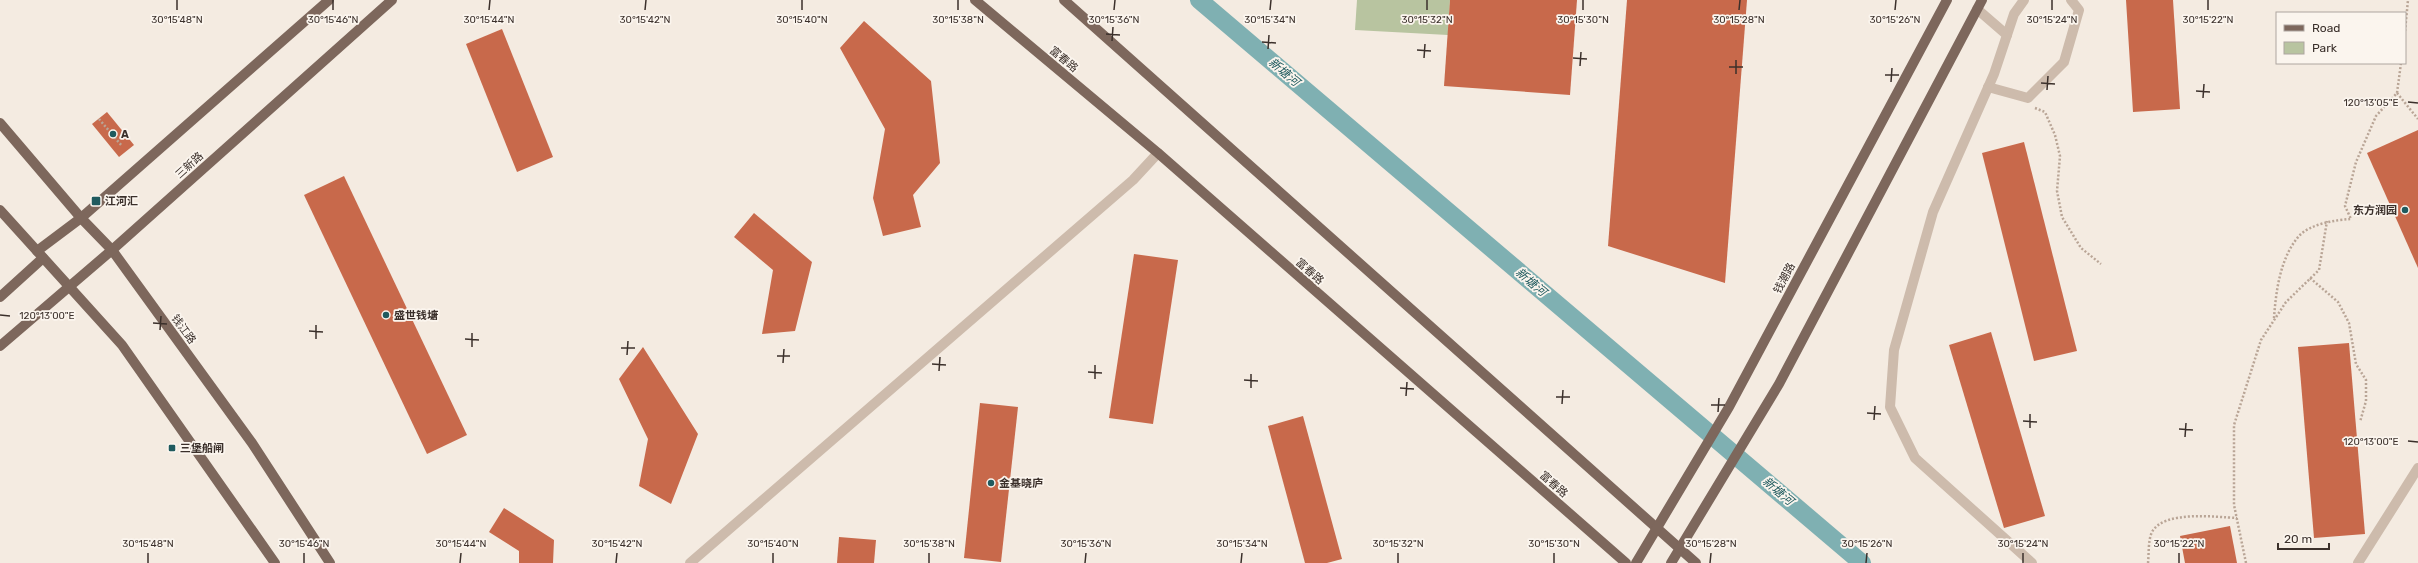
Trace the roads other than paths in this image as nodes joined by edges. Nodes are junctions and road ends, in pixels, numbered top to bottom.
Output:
1 (329, 0) edge
2 (392, 0) edge
3 (976, 0) edge
4 (1064, 0) edge
5 (1947, 0) edge
6 (2024, 0) edge
7 (2071, 0) edge
8 (1979, 5) edge
9 (2006, 35) junction
10 (1988, 87) junction
11 (0, 123) edge
12 (1158, 153) junction
13 (0, 210) edge
14 (81, 218) junction
15 (112, 250) junction
16 (40, 255) junction
17 (68, 286) junction
18 (0, 297) edge
19 (0, 346) edge
20 (2418, 468) edge
21 (1656, 529) junction
22 (1679, 549) junction
23 (275, 563) edge
24 (330, 563) edge
25 (690, 563) edge
26 (1626, 563) edge
27 (1636, 563) edge
28 (1671, 563) edge
29 (1696, 563) edge
30 (2032, 563) edge
31 (2358, 563) edge

1 - 14 main road
2 - 15 main road, 三新路
3 - 12 main road, 富春路
4 - 21 main road
5 - 21 main road, 钱潮路
6 - 9 street
7 - 10 street
8 - 9 street
8 - 22 main road
9 - 10 street
10 - 30 street
11 - 14 main road, 钱江路
12 - 25 street
12 - 26 main road, 富春路
13 - 16 main road
14 - 15 main road, 钱江路
14 - 16 main road
15 - 17 main road, 三新路
15 - 24 main road, 钱江路
16 - 17 main road
16 - 18 main road
17 - 19 main road, 三新路
17 - 23 main road
20 - 31 street
21 - 22 main road
21 - 27 main road, 钱潮路
22 - 28 main road
22 - 29 main road

